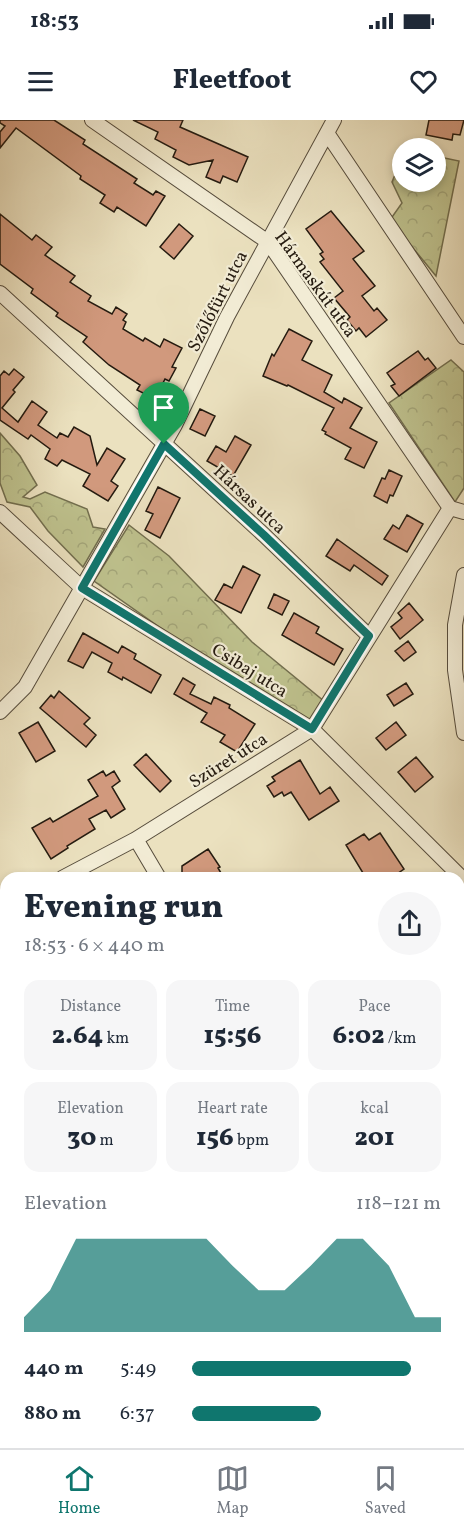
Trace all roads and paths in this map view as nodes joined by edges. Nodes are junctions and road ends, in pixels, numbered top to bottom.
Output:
1 (92, 120) edge
2 (334, 120) edge
3 (327, 133) junction
4 (268, 242) junction
5 (0, 292) edge
6 (464, 337) edge
7 (164, 444) junction
8 (450, 508) junction
9 (0, 512) edge
10 (464, 512) edge
11 (464, 575) edge
12 (82, 588) junction
13 (369, 636) junction
14 (0, 712) edge
15 (312, 729) junction
16 (464, 733) edge
17 (136, 839) junction
18 (73, 872) edge
19 (155, 872) edge
20 (456, 872) edge

1 - 4 street, Hármaskút utca
2 - 3 street, Szőlőfürt utca
3 - 4 street, Szőlőfürt utca
3 - 6 street
4 - 7 street, Szőlőfürt utca
4 - 8 street, Hármaskút utca
5 - 7 street, Hársas utca
7 - 12 street, Szőlőfürt utca
7 - 13 street, Hársas utca
8 - 10 street
8 - 13 street, Szüret utca
9 - 12 street, Csibaj utca
11 - 16 street
12 - 14 street, Szőlőfürt utca
12 - 15 street, Csibaj utca
13 - 15 street, Szüret utca
15 - 17 street, Szüret utca
15 - 20 street, Csibaj utca
17 - 18 street, Szüret utca
17 - 19 street

